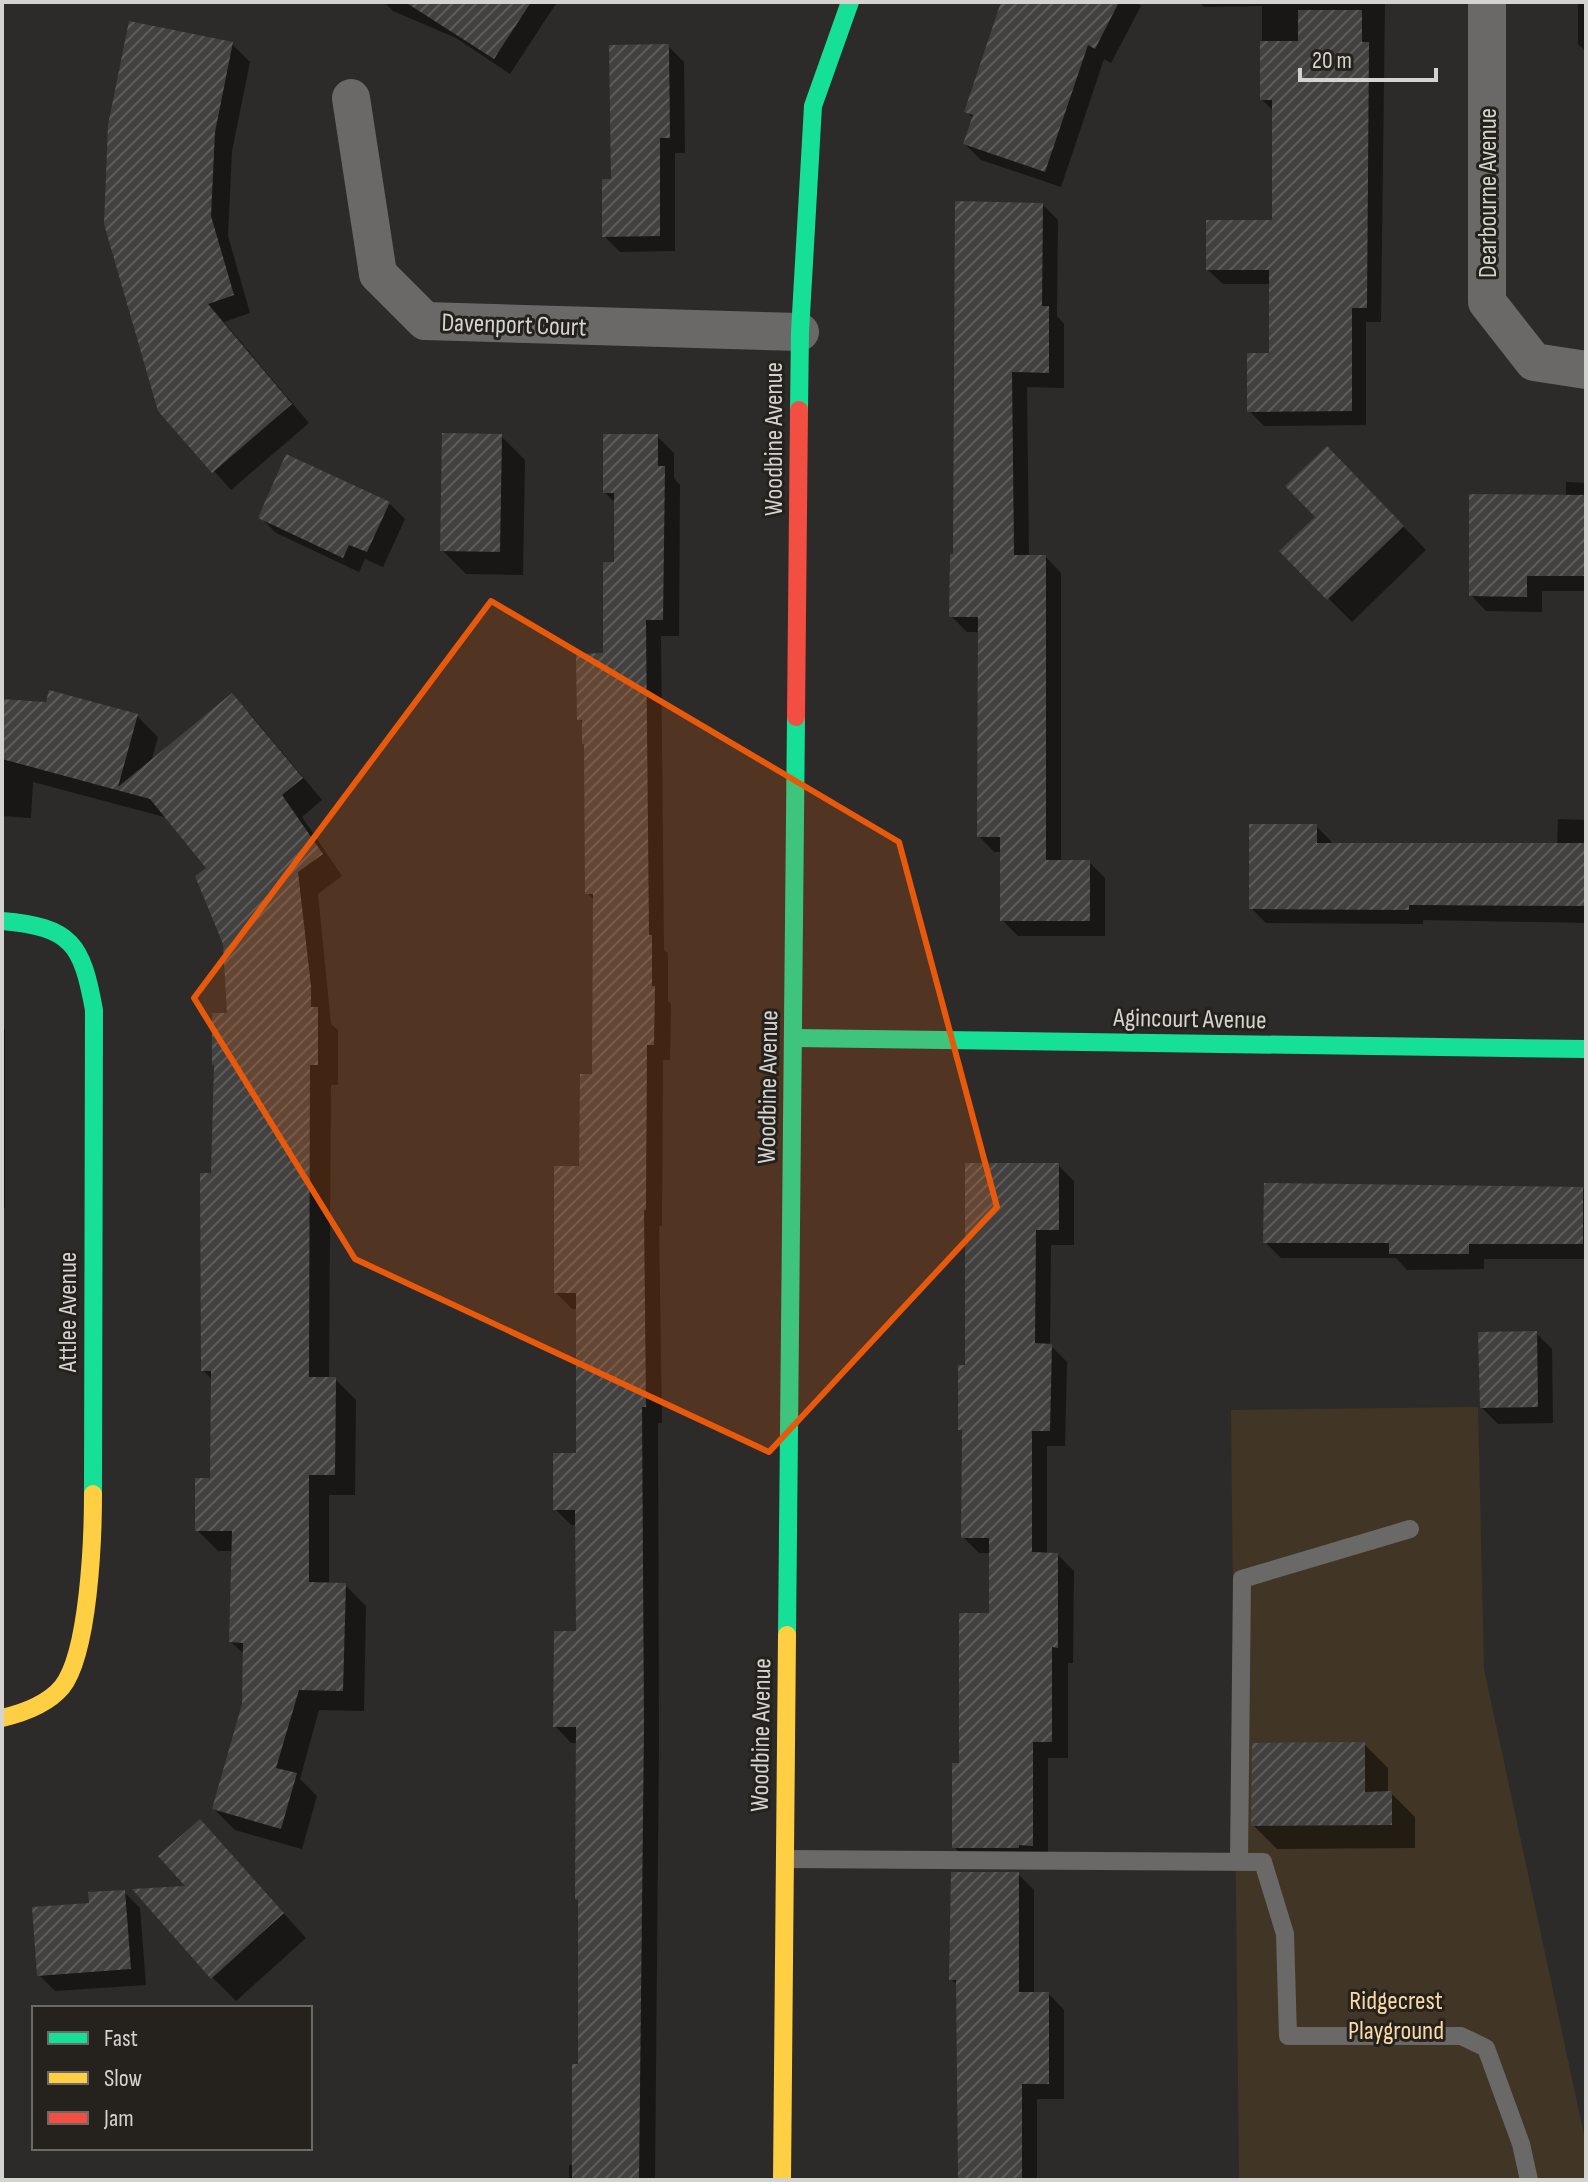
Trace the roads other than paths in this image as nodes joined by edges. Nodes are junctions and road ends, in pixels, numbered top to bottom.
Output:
1 (850, 2) edge
2 (1487, 2) edge
3 (351, 98) dead end
4 (800, 332) junction
5 (1586, 370) edge
6 (2, 921) edge
7 (794, 1038) junction
8 (1586, 1049) edge
9 (1410, 1529) dead end
10 (2, 1718) edge
11 (785, 1859) junction
12 (1239, 1861) junction
13 (782, 2180) edge
14 (1529, 2180) edge

1 - 4 street, Woodbine Avenue
2 - 5 street, Dearbourne Avenue
3 - 4 street, Davenport Court
4 - 7 street, Woodbine Avenue
6 - 10 street, Attlee Avenue
7 - 8 street, Agincourt Avenue
7 - 11 street, Woodbine Avenue
9 - 12 lane
11 - 12 lane
11 - 13 street, Woodbine Avenue
12 - 14 lane

